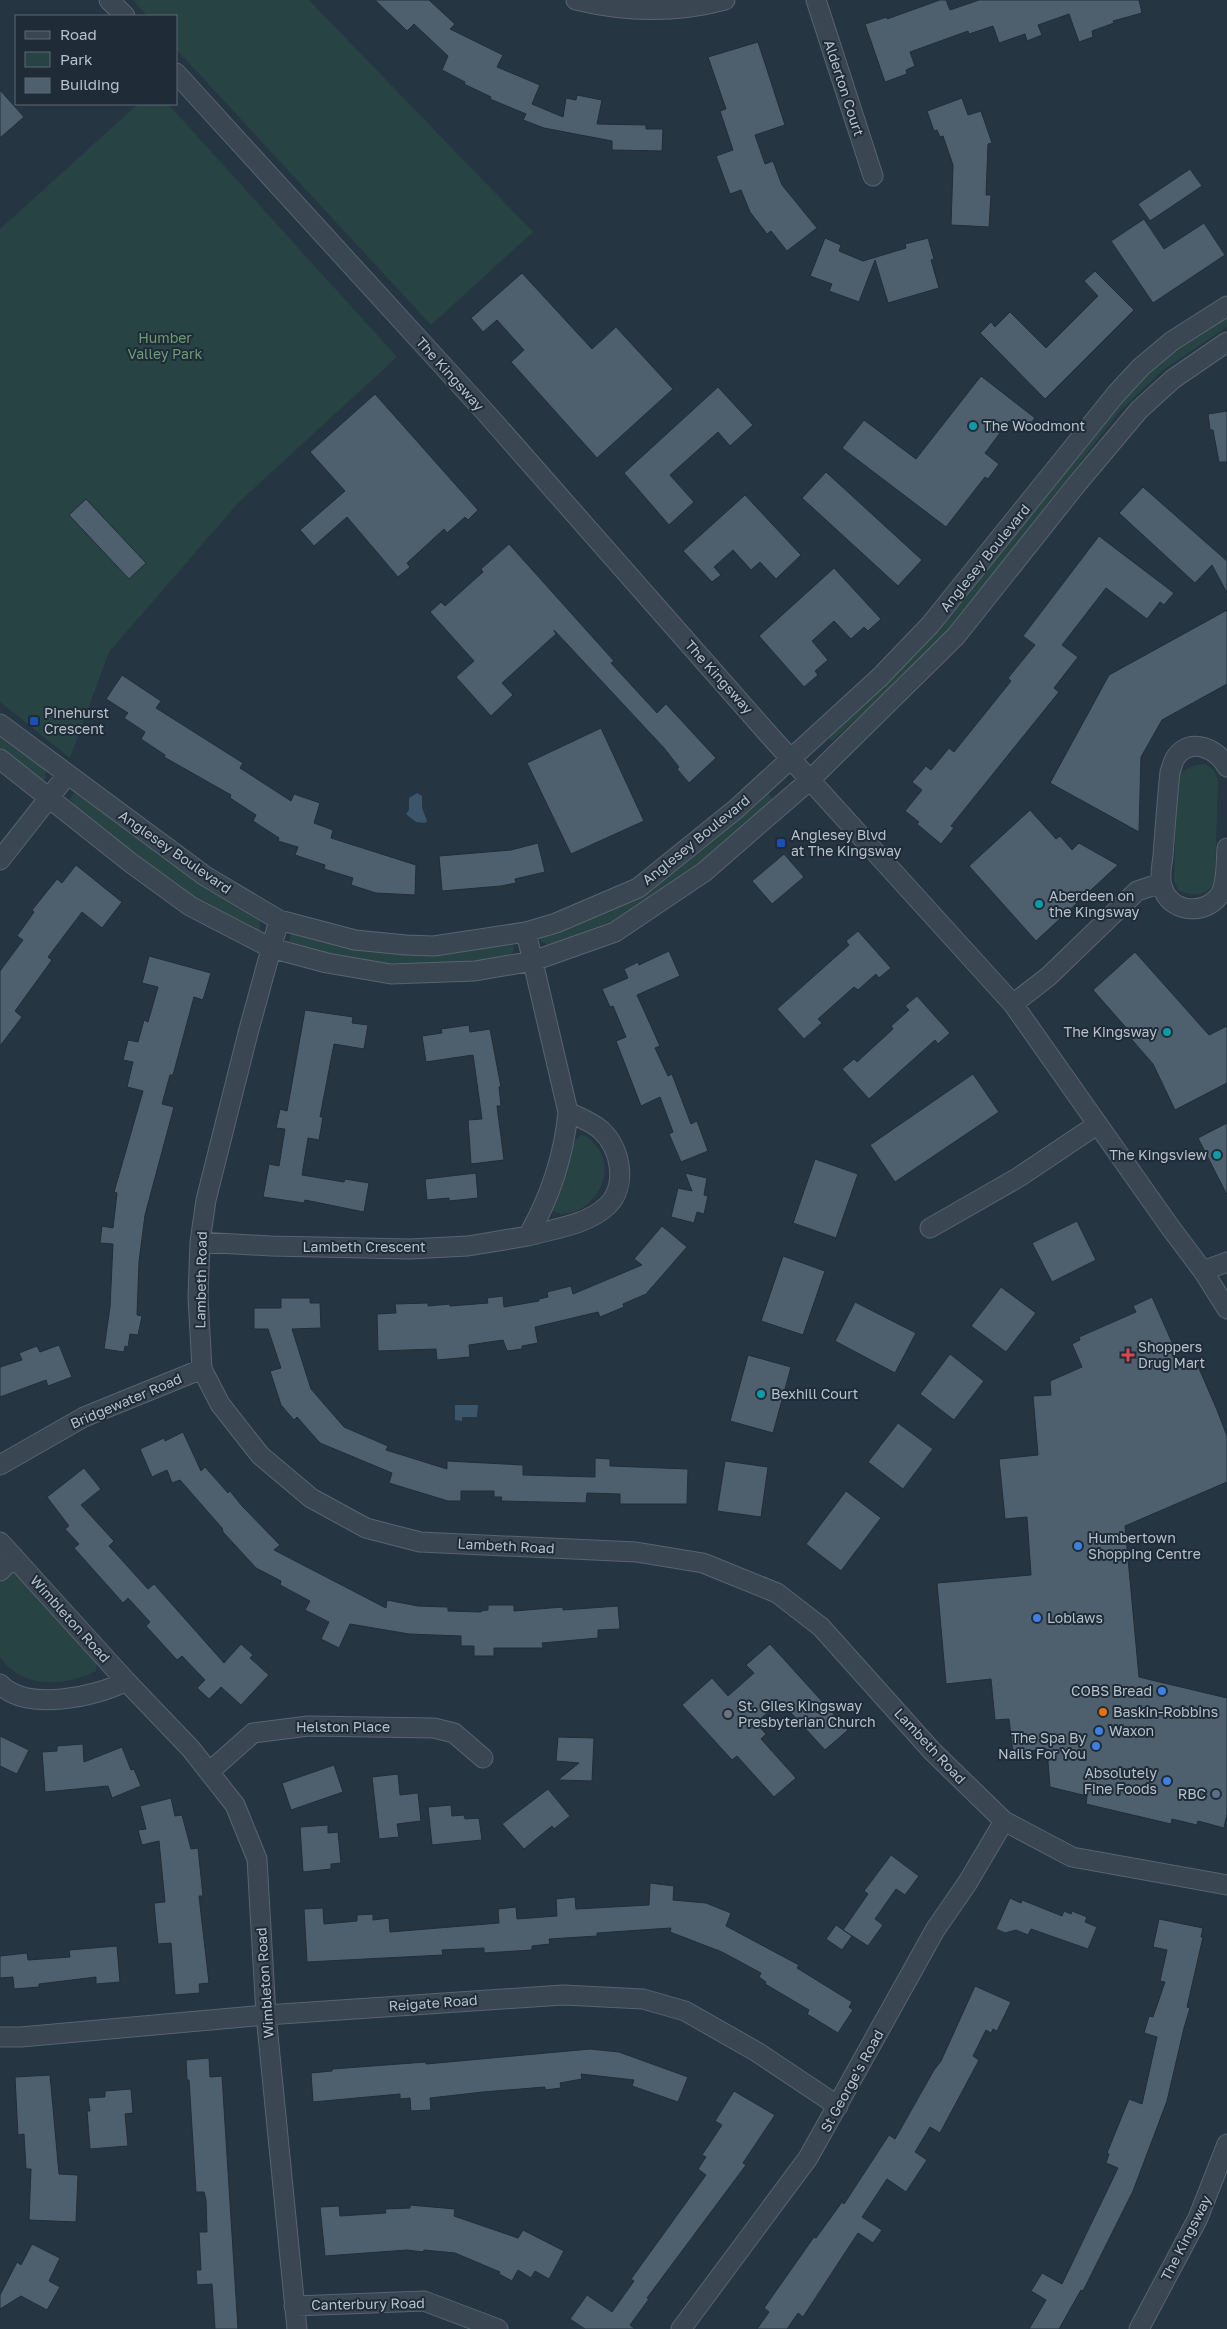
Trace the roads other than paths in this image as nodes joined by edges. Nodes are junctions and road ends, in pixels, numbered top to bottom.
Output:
1 (110, 0) edge
2 (576, 0) edge
3 (725, 0) edge
4 (816, 0) edge
5 (123, 15) edge
6 (178, 75) edge
7 (873, 176) dead end
8 (1227, 306) edge
9 (1227, 342) edge
10 (0, 724) edge
11 (791, 758) junction
12 (0, 759) edge
13 (1227, 767) edge
14 (67, 775) junction
15 (810, 780) junction
16 (50, 796) junction
17 (1227, 848) edge
18 (0, 860) edge
19 (1161, 883) junction
20 (279, 920) junction
21 (526, 932) junction
22 (271, 948) junction
23 (533, 961) junction
24 (1013, 1004) junction
25 (568, 1112) junction
26 (1098, 1124) junction
27 (930, 1228) dead end
28 (528, 1236) junction
29 (200, 1242) junction
30 (1227, 1262) edge
31 (1203, 1271) junction
32 (1227, 1309) edge
33 (202, 1370) junction
34 (0, 1465) edge
35 (0, 1542) edge
36 (14, 1557) junction
37 (0, 1571) edge
38 (126, 1681) junction
39 (0, 1684) edge
40 (483, 1758) dead end
41 (209, 1772) junction
42 (1004, 1821) junction
43 (1227, 1885) edge
44 (266, 2015) junction
45 (0, 2037) edge
46 (838, 2106) junction
47 (1227, 2144) edge
48 (1220, 2183) edge
49 (294, 2306) junction
50 (297, 2329) edge
51 (498, 2329) edge
52 (681, 2329) edge
53 (1139, 2329) edge

1 - 5 street
2 - 3 street
4 - 7 street, Alderton Court
6 - 11 street, The Kingsway
8 - 11 street, Anglesey Boulevard
9 - 15 street, Anglesey Boulevard
10 - 14 street, Anglesey Boulevard
11 - 15 street, The Kingsway
11 - 21 street, Anglesey Boulevard
12 - 16 street, Anglesey Boulevard
13 - 19 street
14 - 16 street
14 - 20 street, Anglesey Boulevard
15 - 23 street, Anglesey Boulevard
15 - 24 street, The Kingsway
16 - 18 street
16 - 22 street, Anglesey Boulevard
17 - 19 street
19 - 24 street
20 - 21 street, Anglesey Boulevard
20 - 22 street, Lambeth Road
21 - 23 street
22 - 23 street, Anglesey Boulevard
22 - 29 street, Lambeth Road
23 - 25 street
24 - 26 street, The Kingsway
25 - 28 street
25 - 28 street, Lambeth Crescent
26 - 27 street
26 - 31 street, The Kingsway
28 - 29 street, Lambeth Crescent
29 - 33 street, Lambeth Road
30 - 31 street
31 - 32 street, The Kingsway
33 - 34 street, Bridgewater Road
33 - 42 street, Lambeth Road
35 - 36 street, Wimbleton Road
36 - 37 street
36 - 38 street, Wimbleton Road
38 - 39 street
38 - 41 street, Wimbleton Road
40 - 41 street, Helston Place
41 - 44 street, Wimbleton Road
42 - 43 street, Lambeth Road
42 - 46 street, St George's Road
44 - 45 street, Reigate Road
44 - 46 street, Reigate Road
44 - 49 street, Wimbleton Road
46 - 52 street, St George's Road
47 - 48 street, The Kingsway
48 - 53 street, The Kingsway
49 - 50 street, Wimbleton Road
49 - 51 street, Canterbury Road

